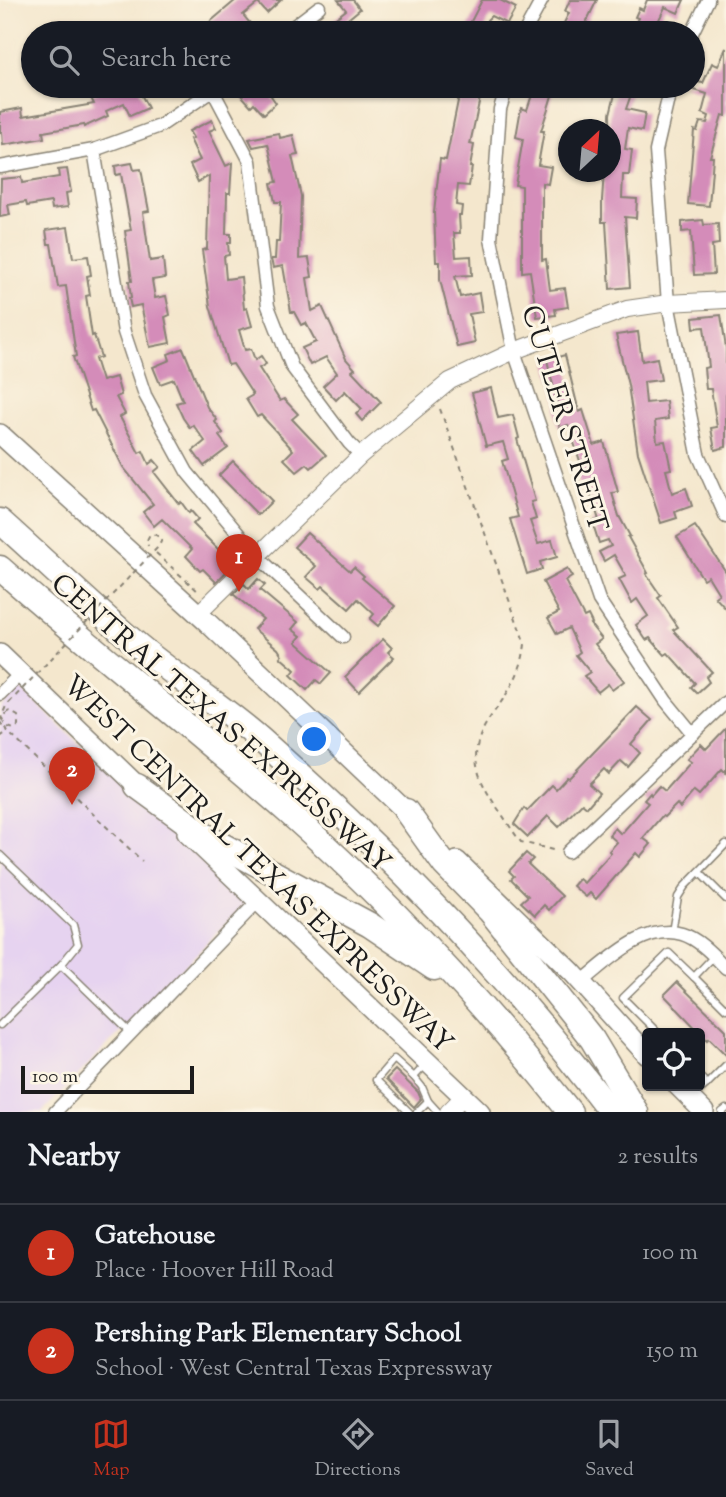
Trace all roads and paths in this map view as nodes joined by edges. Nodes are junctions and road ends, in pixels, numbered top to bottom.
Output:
1 (542, 0) edge
2 (708, 0) edge
3 (319, 7) dead end
4 (301, 21) edge
5 (531, 21) edge
6 (698, 21) edge
7 (201, 98) edge
8 (221, 98) edge
9 (503, 98) edge
10 (668, 98) edge
11 (94, 150) junction
12 (0, 167) edge
13 (726, 300) edge
14 (668, 303) junction
15 (514, 351) junction
16 (431, 397) junction
17 (0, 434) edge
18 (361, 455) junction
19 (726, 517) edge
20 (0, 521) edge
21 (256, 555) junction
22 (0, 568) edge
23 (204, 608) junction
24 (343, 637) dead end
25 (0, 654) edge
26 (20, 674) junction
27 (0, 694) edge
28 (726, 702) edge
29 (0, 721) edge
30 (8, 732) junction
31 (694, 734) junction
32 (0, 737) edge
33 (137, 786) junction
34 (406, 811) junction
35 (726, 844) edge
36 (568, 852) joint
37 (0, 855) edge
38 (142, 861) dead end
39 (699, 872) junction
40 (726, 899) edge
41 (259, 900) junction
42 (671, 933) junction
43 (715, 956) junction
44 (61, 965) junction
45 (726, 968) edge
46 (694, 977) junction
47 (581, 982) junction
48 (470, 992) junction
49 (726, 1009) edge
50 (0, 1025) edge
51 (653, 1028) edge
52 (131, 1033) junction
53 (642, 1049) edge
54 (428, 1062) junction
55 (726, 1065) edge
56 (414, 1077) junction
57 (707, 1084) joint
58 (464, 1096) junction
59 (691, 1099) edge
60 (428, 1101) junction
61 (65, 1102) junction
62 (55, 1112) edge
63 (75, 1112) edge
64 (409, 1112) edge
65 (417, 1112) edge
66 (438, 1112) edge
67 (448, 1112) edge
68 (480, 1112) edge
69 (570, 1112) edge
70 (611, 1112) edge
71 (636, 1112) edge

1 - 5 street
2 - 6 street
3 - 4 street
7 - 11 street
8 - 18 street
9 - 15 street, CUTLER STREET
10 - 14 street
11 - 12 street
11 - 21 street
13 - 14 street
14 - 15 street
14 - 19 street
15 - 16 street
15 - 31 street, CUTLER STREET
16 - 18 street
16 - 36 path
17 - 23 main road
18 - 21 street
20 - 70 highway, CENTRAL TEXAS EXPRESSWAY
21 - 23 street
21 - 24 street
22 - 48 highway, CENTRAL TEXAS EXPRESSWAY
23 - 29 path, bridge
23 - 34 main road
25 - 26 main road, WEST CENTRAL TEXAS EXPRESSWAY
26 - 27 street
26 - 33 main road, WEST CENTRAL TEXAS EXPRESSWAY
28 - 31 street
29 - 30 path, bridge
30 - 32 path
30 - 38 path
31 - 36 street
33 - 41 main road, WEST CENTRAL TEXAS EXPRESSWAY
33 - 48 highway
34 - 47 main road
34 - 71 highway
35 - 39 lane
37 - 44 lane
39 - 40 lane
39 - 42 lane
41 - 52 street
41 - 54 main road, WEST CENTRAL TEXAS EXPRESSWAY
42 - 43 street
42 - 47 street
43 - 45 street
43 - 46 lane
44 - 50 lane
44 - 52 lane
46 - 49 lane
46 - 51 lane
47 - 53 main road
48 - 69 highway, CENTRAL TEXAS EXPRESSWAY
52 - 61 street
54 - 56 lane
54 - 58 main road, WEST CENTRAL TEXAS EXPRESSWAY
55 - 57 lane
56 - 60 lane
56 - 64 lane
57 - 59 lane
58 - 67 street
58 - 68 main road, WEST CENTRAL TEXAS EXPRESSWAY
60 - 65 lane
60 - 66 lane
61 - 62 street
61 - 63 street

